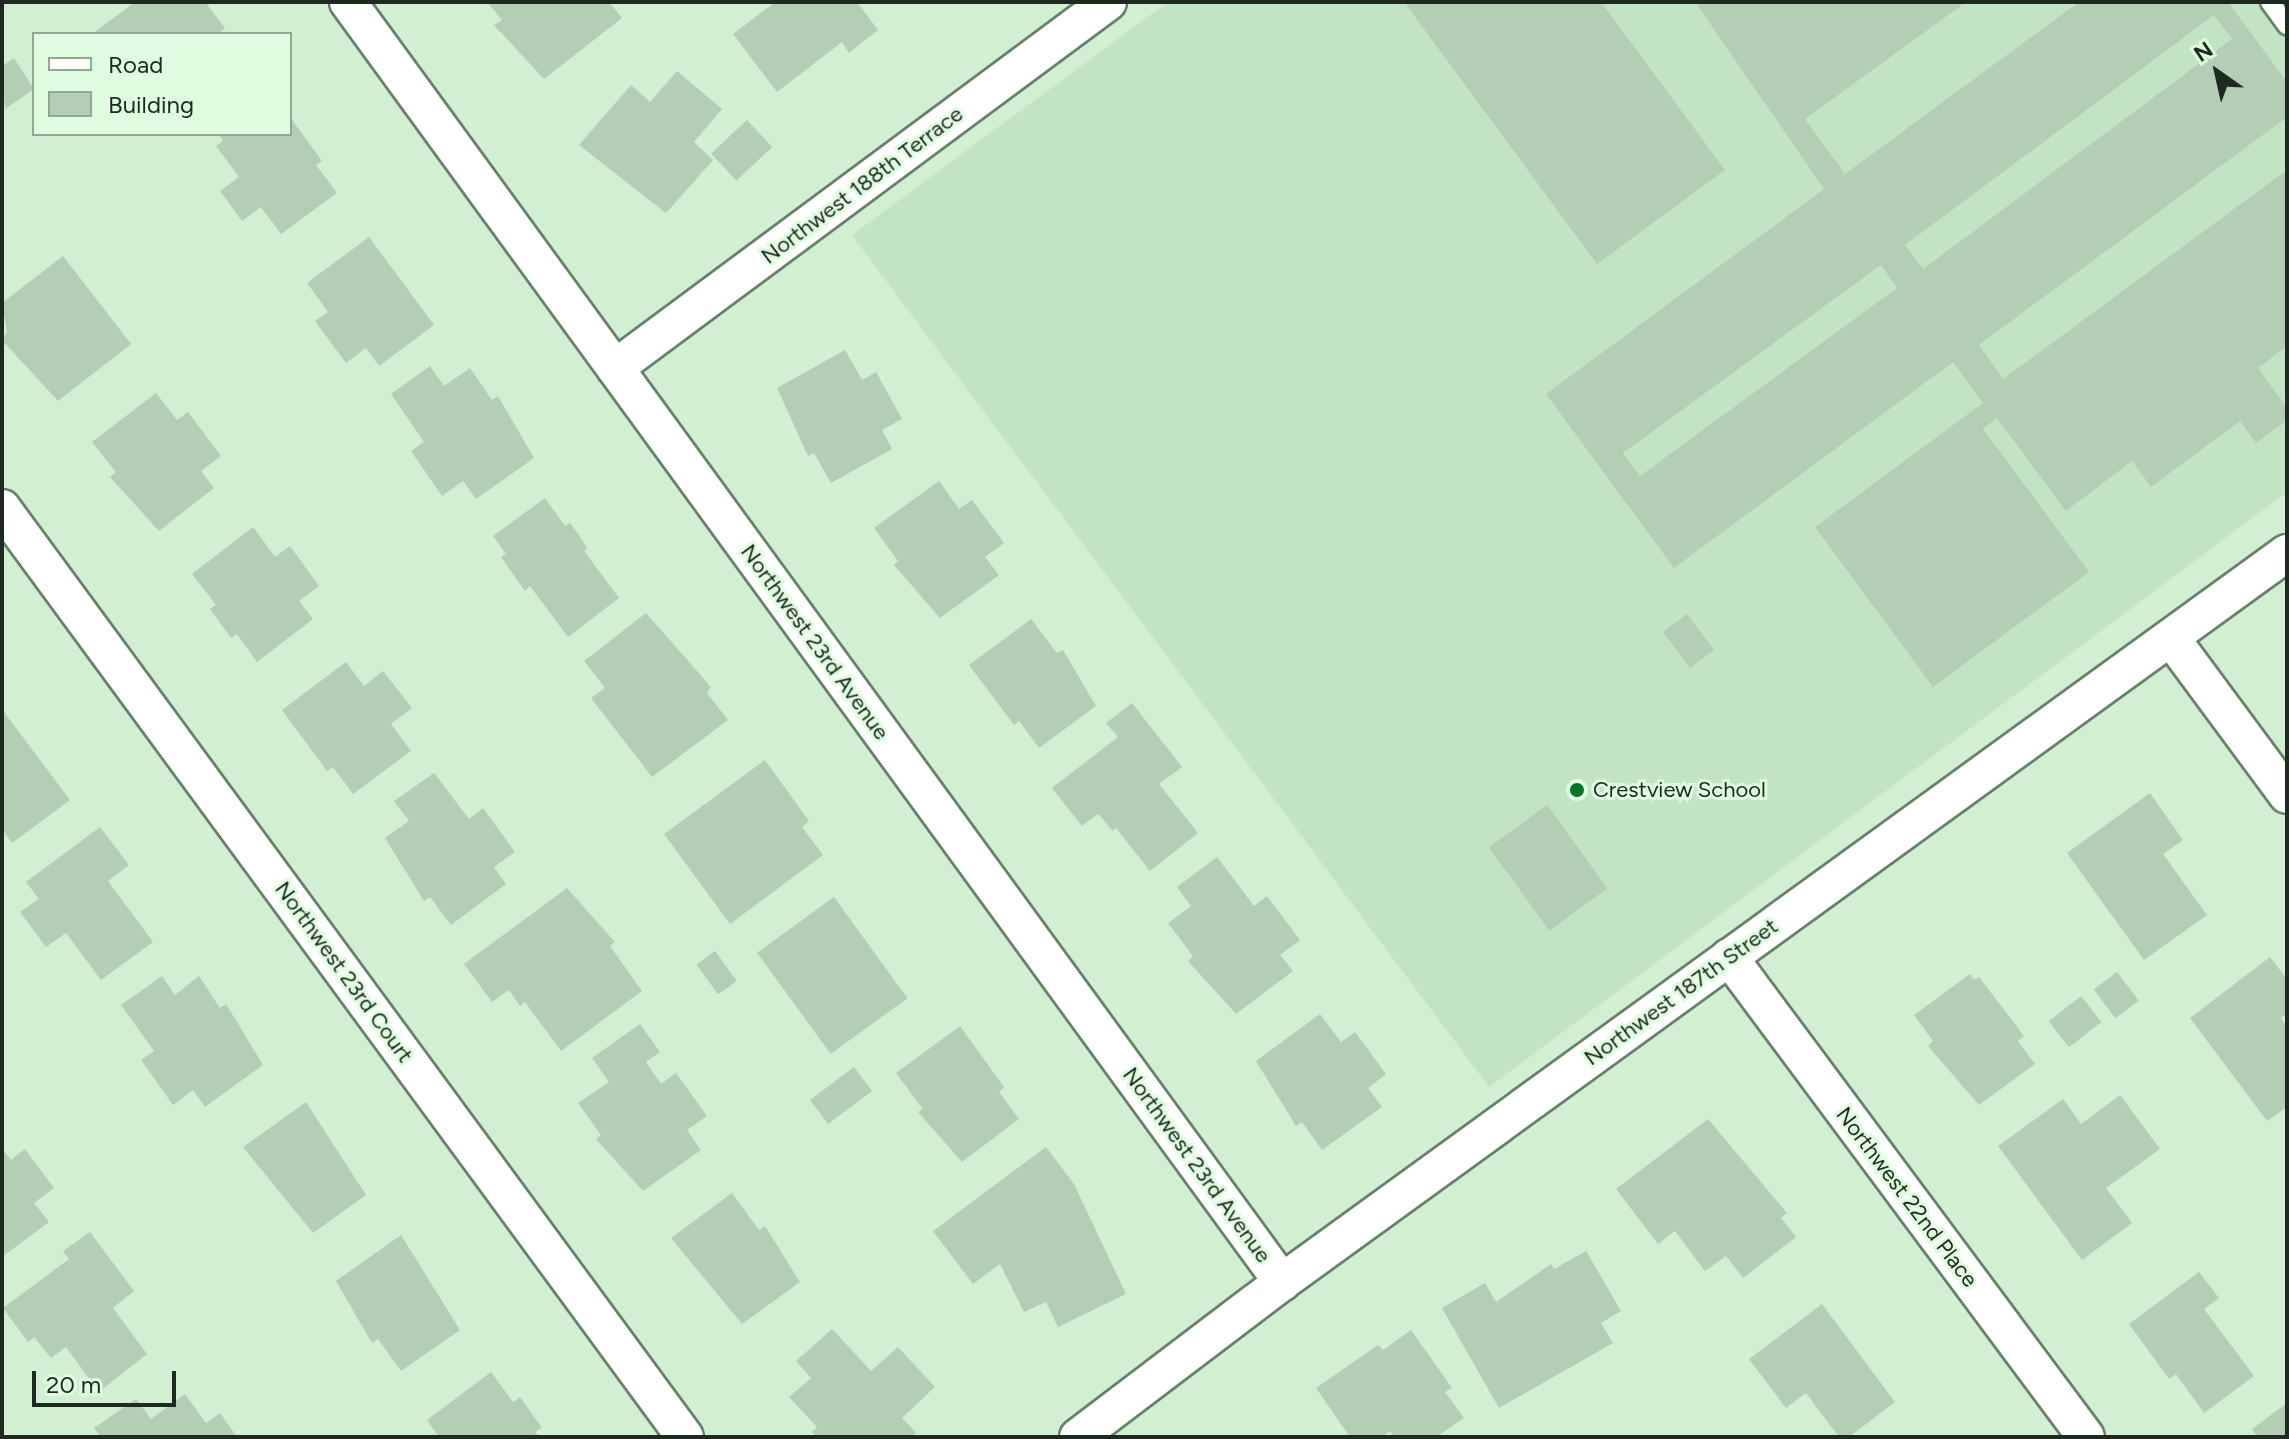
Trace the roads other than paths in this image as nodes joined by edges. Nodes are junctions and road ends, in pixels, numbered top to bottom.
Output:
1 (348, 2) edge
2 (1108, 2) edge
3 (2270, 2) edge
4 (2287, 25) edge
5 (615, 368) junction
6 (2, 508) edge
7 (2287, 553) edge
8 (2171, 638) junction
9 (2287, 795) edge
10 (1729, 957) junction
11 (1282, 1282) junction
12 (685, 1437) edge
13 (1078, 1437) edge
14 (2086, 1437) edge

1 - 5 street, Northwest 23rd Avenue
2 - 5 street, Northwest 188th Terrace
3 - 4 lane
5 - 11 street, Northwest 23rd Avenue
6 - 12 street, Northwest 23rd Court
7 - 8 street, Northwest 187th Street
8 - 9 street
8 - 10 street, Northwest 187th Street
10 - 11 street, Northwest 187th Street
10 - 14 street, Northwest 22nd Place
11 - 13 street, Northwest 187th Street

